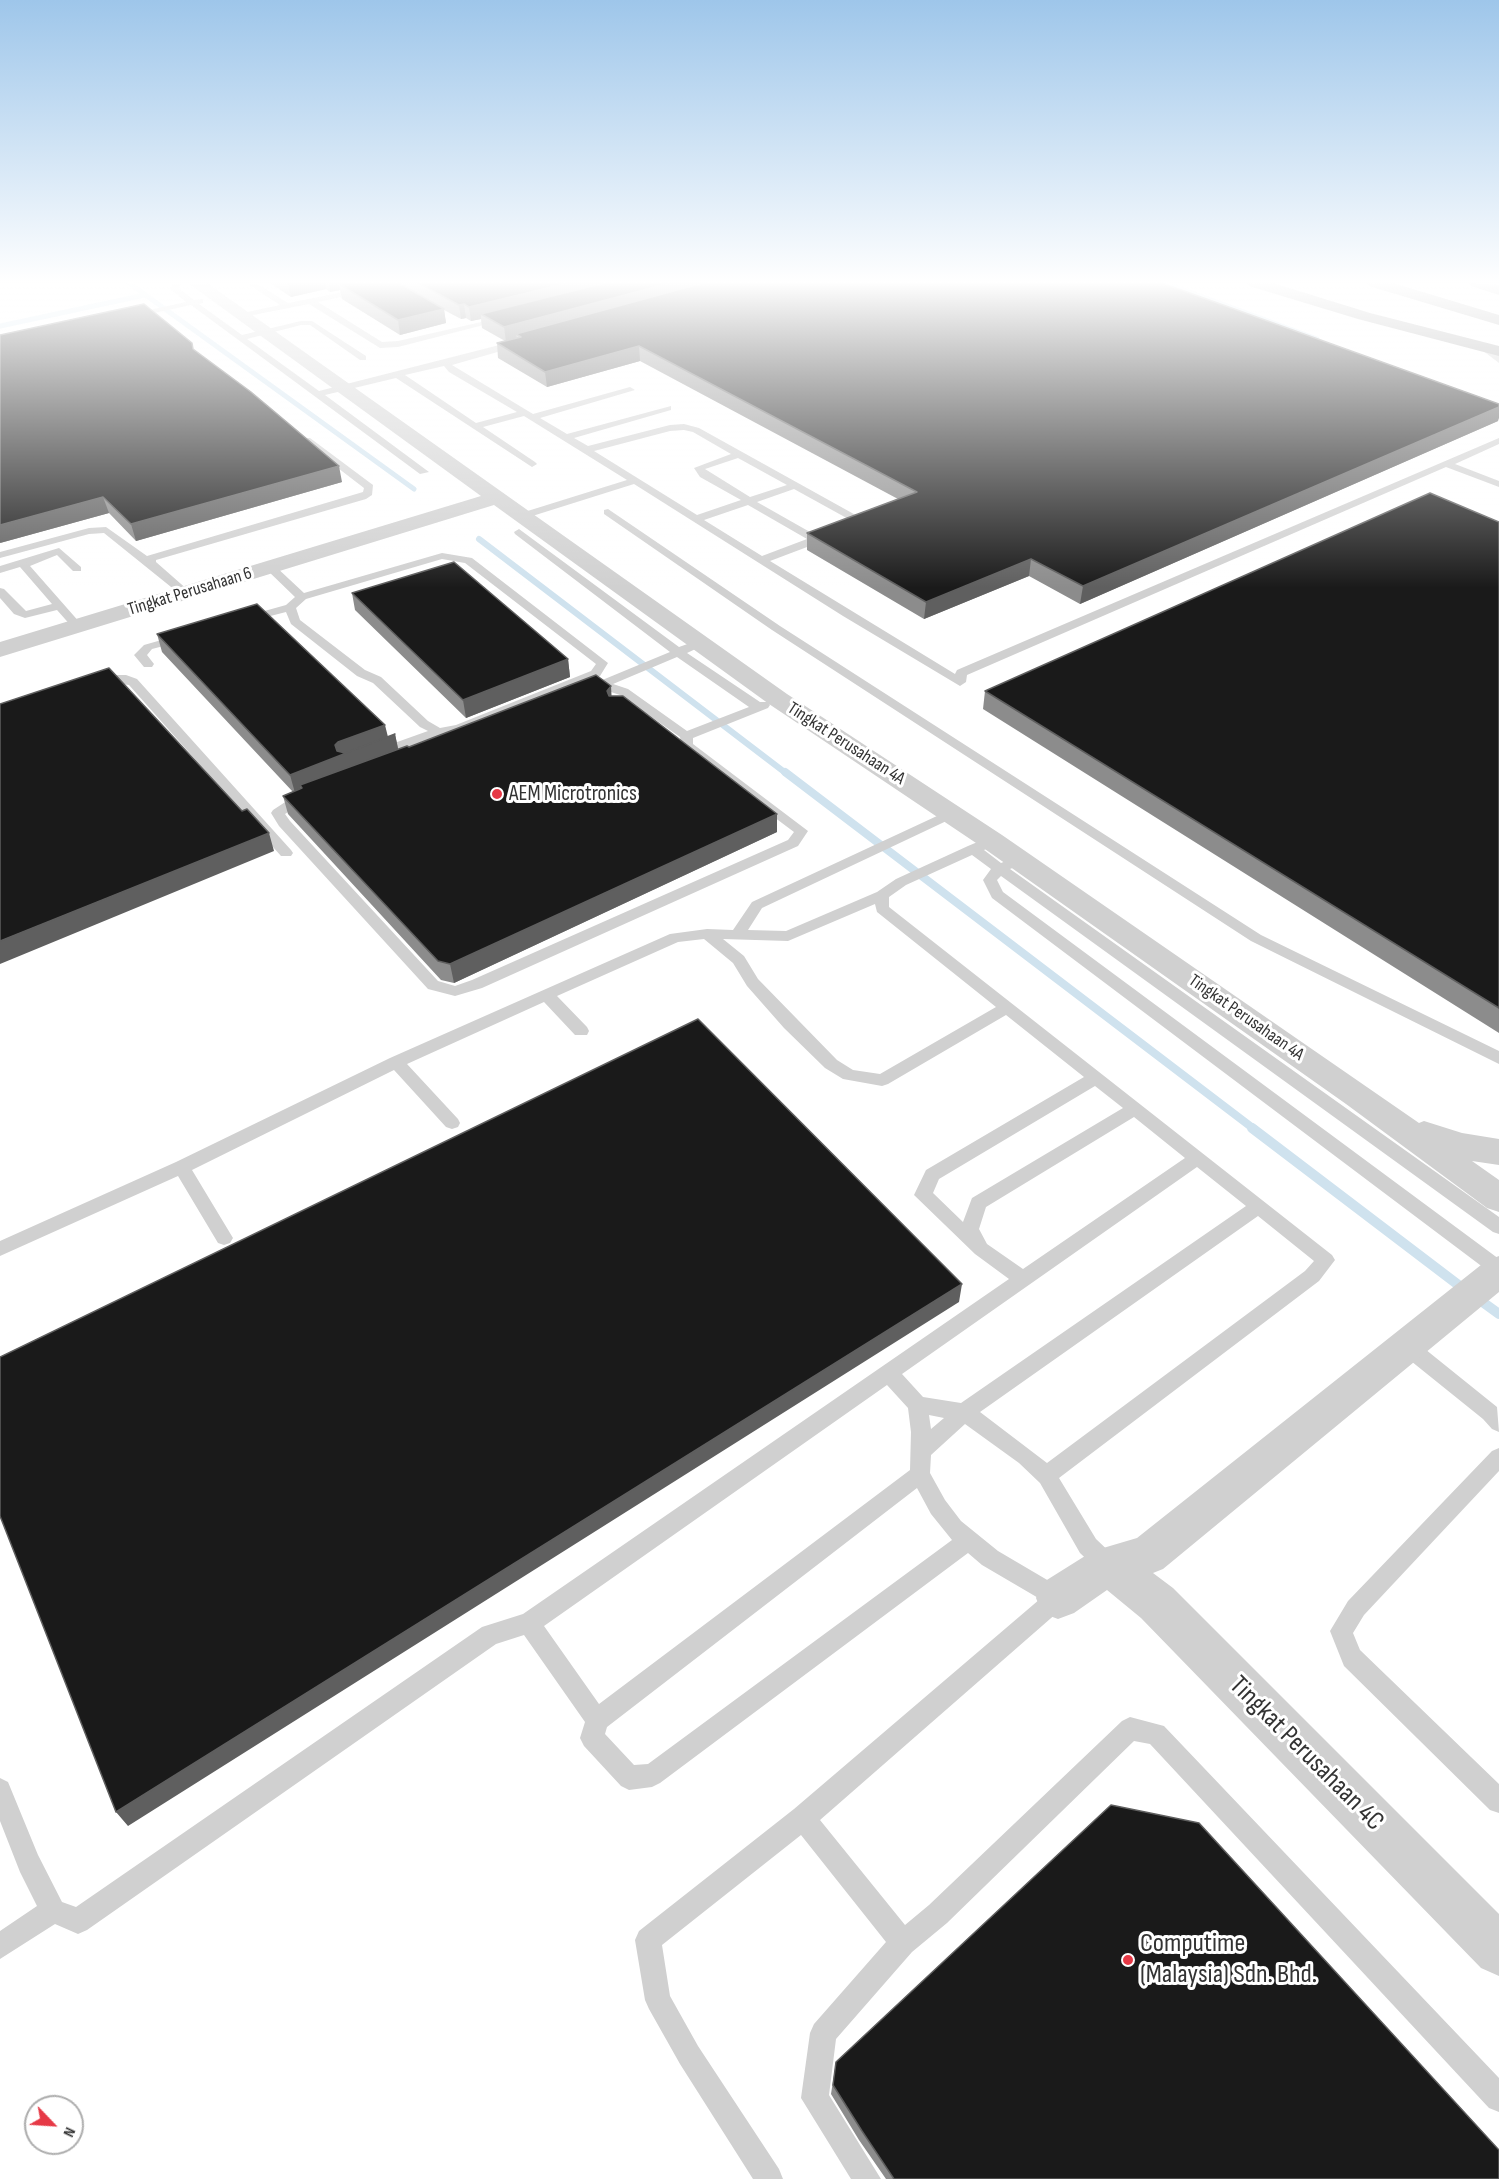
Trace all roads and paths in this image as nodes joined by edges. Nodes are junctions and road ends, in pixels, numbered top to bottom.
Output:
1 (307, 385) edge
2 (338, 385) edge
3 (352, 385) edge
4 (413, 385) edge
5 (477, 385) edge
6 (342, 387) junction
7 (630, 390) dead end
8 (317, 394) junction
9 (668, 408) dead end
10 (529, 415) junction
11 (475, 426) junction
12 (294, 430) edge
13 (409, 435) junction
14 (566, 437) junction
15 (1499, 441) edge
16 (382, 442) junction
17 (585, 450) junction
18 (739, 454) junction
19 (428, 462) junction
20 (532, 464) dead end
21 (1447, 464) junction
22 (634, 480) junction
23 (1499, 484) edge
24 (796, 485) junction
25 (750, 500) junction
26 (608, 512) dead end
27 (493, 514) junction
28 (696, 519) junction
29 (520, 524) junction
30 (380, 533) junction
31 (816, 540) junction
32 (553, 544) junction
33 (0, 555) edge
34 (761, 560) junction
35 (25, 562) junction
36 (150, 563) junction
37 (270, 567) junction
38 (77, 569) dead end
39 (0, 570) edge
40 (0, 591) edge
41 (185, 593) junction
42 (302, 597) junction
43 (60, 605) junction
44 (290, 607) junction
45 (235, 622) edge
46 (77, 626) junction
47 (192, 635) edge
48 (689, 648) junction
49 (0, 650) edge
50 (148, 664) dead end
51 (603, 685) junction
52 (90, 686) edge
53 (768, 703) junction
54 (438, 732) junction
55 (687, 736) junction
56 (428, 750) edge
57 (360, 761) edge
58 (320, 791) edge
59 (952, 813) junction
60 (982, 845) junction
61 (286, 853) dead end
62 (1009, 864) junction
63 (882, 895) junction
64 (707, 934) junction
65 (738, 934) junction
66 (546, 993) junction
67 (1006, 1008) junction
68 (581, 1031) dead end
69 (1499, 1058) edge
70 (396, 1062) junction
71 (1095, 1078) junction
72 (1358, 1096) junction
73 (1135, 1109) junction
74 (452, 1123) dead end
75 (1499, 1152) edge
76 (1197, 1158) junction
77 (182, 1167) junction
78 (1499, 1198) edge
79 (1258, 1207) junction
80 (1499, 1227) edge
81 (224, 1238) dead end
82 (0, 1249) edge
83 (981, 1249) junction
84 (1499, 1270) edge
85 (1022, 1279) junction
86 (1408, 1347) junction
87 (888, 1372) junction
88 (917, 1405) junction
89 (964, 1412) junction
90 (1499, 1423) edge
91 (1499, 1457) edge
92 (920, 1463) junction
93 (1047, 1476) junction
94 (969, 1540) junction
95 (1108, 1565) junction
96 (1058, 1598) junction
97 (529, 1623) junction
98 (597, 1720) junction
99 (0, 1790) edge
100 (1499, 1801) edge
101 (803, 1818) junction
102 (53, 1911) junction
103 (903, 1943) junction
104 (0, 1946) edge
105 (1499, 1950) edge
106 (1499, 2098) edge
107 (768, 2179) edge
108 (867, 2179) edge

1 - 8 lane
2 - 6 street, Tingkat Perusahaan 4A
3 - 6 lane
4 - 11 lane
5 - 10 lane
6 - 8 lane
6 - 13 street, Tingkat Perusahaan 4A
7 - 10 lane
8 - 16 lane
9 - 14 lane
10 - 11 lane
10 - 14 lane
11 - 20 lane
12 - 36 lane
13 - 16 lane
13 - 19 street, Tingkat Perusahaan 4A
14 - 17 lane
15 - 21 lane
16 - 19 lane
17 - 18 lane
17 - 22 lane
18 - 24 lane
18 - 25 lane
19 - 27 street, Tingkat Perusahaan 4A
19 - 30 street, Tingkat Perusahaan 6
21 - 23 lane
21 - 34 lane
22 - 28 lane
22 - 29 lane
24 - 25 lane
24 - 31 lane
25 - 28 lane
25 - 31 lane
26 - 69 lane
27 - 29 street, Tingkat Perusahaan 4A
27 - 30 street, Tingkat Perusahaan 6
27 - 32 street, Tingkat Perusahaan 6
28 - 34 lane
29 - 32 street, Tingkat Perusahaan 4A
30 - 37 street, Tingkat Perusahaan 6
31 - 34 lane
32 - 48 street, Tingkat Perusahaan 4A
33 - 36 lane
35 - 38 lane
35 - 39 lane
35 - 43 lane
36 - 41 lane
37 - 41 street, Tingkat Perusahaan 6
37 - 42 lane
40 - 43 lane
41 - 46 street, Tingkat Perusahaan 6
42 - 44 lane
42 - 54 lane
43 - 46 lane
44 - 45 lane
44 - 54 lane
46 - 49 street, Tingkat Perusahaan 6
47 - 50 lane
48 - 51 lane
48 - 53 street, Tingkat Perusahaan 4A
51 - 55 lane
51 - 56 lane
52 - 61 lane
53 - 55 lane
53 - 59 street, Tingkat Perusahaan 4A
54 - 57 lane
55 - 58 lane
59 - 60 street, Tingkat Perusahaan 4A
59 - 65 lane
60 - 62 street, Tingkat Perusahaan 4A
60 - 63 lane
62 - 72 street, Tingkat Perusahaan 4A
62 - 80 lane
62 - 84 lane
63 - 65 lane
63 - 67 lane
64 - 65 lane
64 - 66 lane
64 - 67 lane
66 - 68 lane
66 - 70 lane
67 - 71 lane
70 - 74 lane
70 - 77 lane
71 - 73 lane
71 - 83 lane
72 - 75 street
72 - 78 street, Tingkat Perusahaan 4A
73 - 76 lane
73 - 83 lane
76 - 79 lane
76 - 85 lane
77 - 81 lane
77 - 82 lane
79 - 89 lane
79 - 93 lane
83 - 85 lane
84 - 86 street
85 - 87 lane
86 - 90 lane
86 - 95 street
87 - 88 lane
87 - 97 lane
88 - 89 lane
88 - 92 lane
89 - 92 lane
89 - 93 lane
91 - 100 lane
92 - 94 lane
92 - 98 lane
93 - 95 lane
94 - 96 lane
94 - 98 lane
95 - 96 street
95 - 105 street, Tingkat Perusahaan 4C
96 - 101 lane
97 - 98 lane
97 - 102 lane
99 - 102 lane
101 - 103 lane
101 - 107 lane
102 - 104 lane
103 - 106 lane
103 - 108 lane

